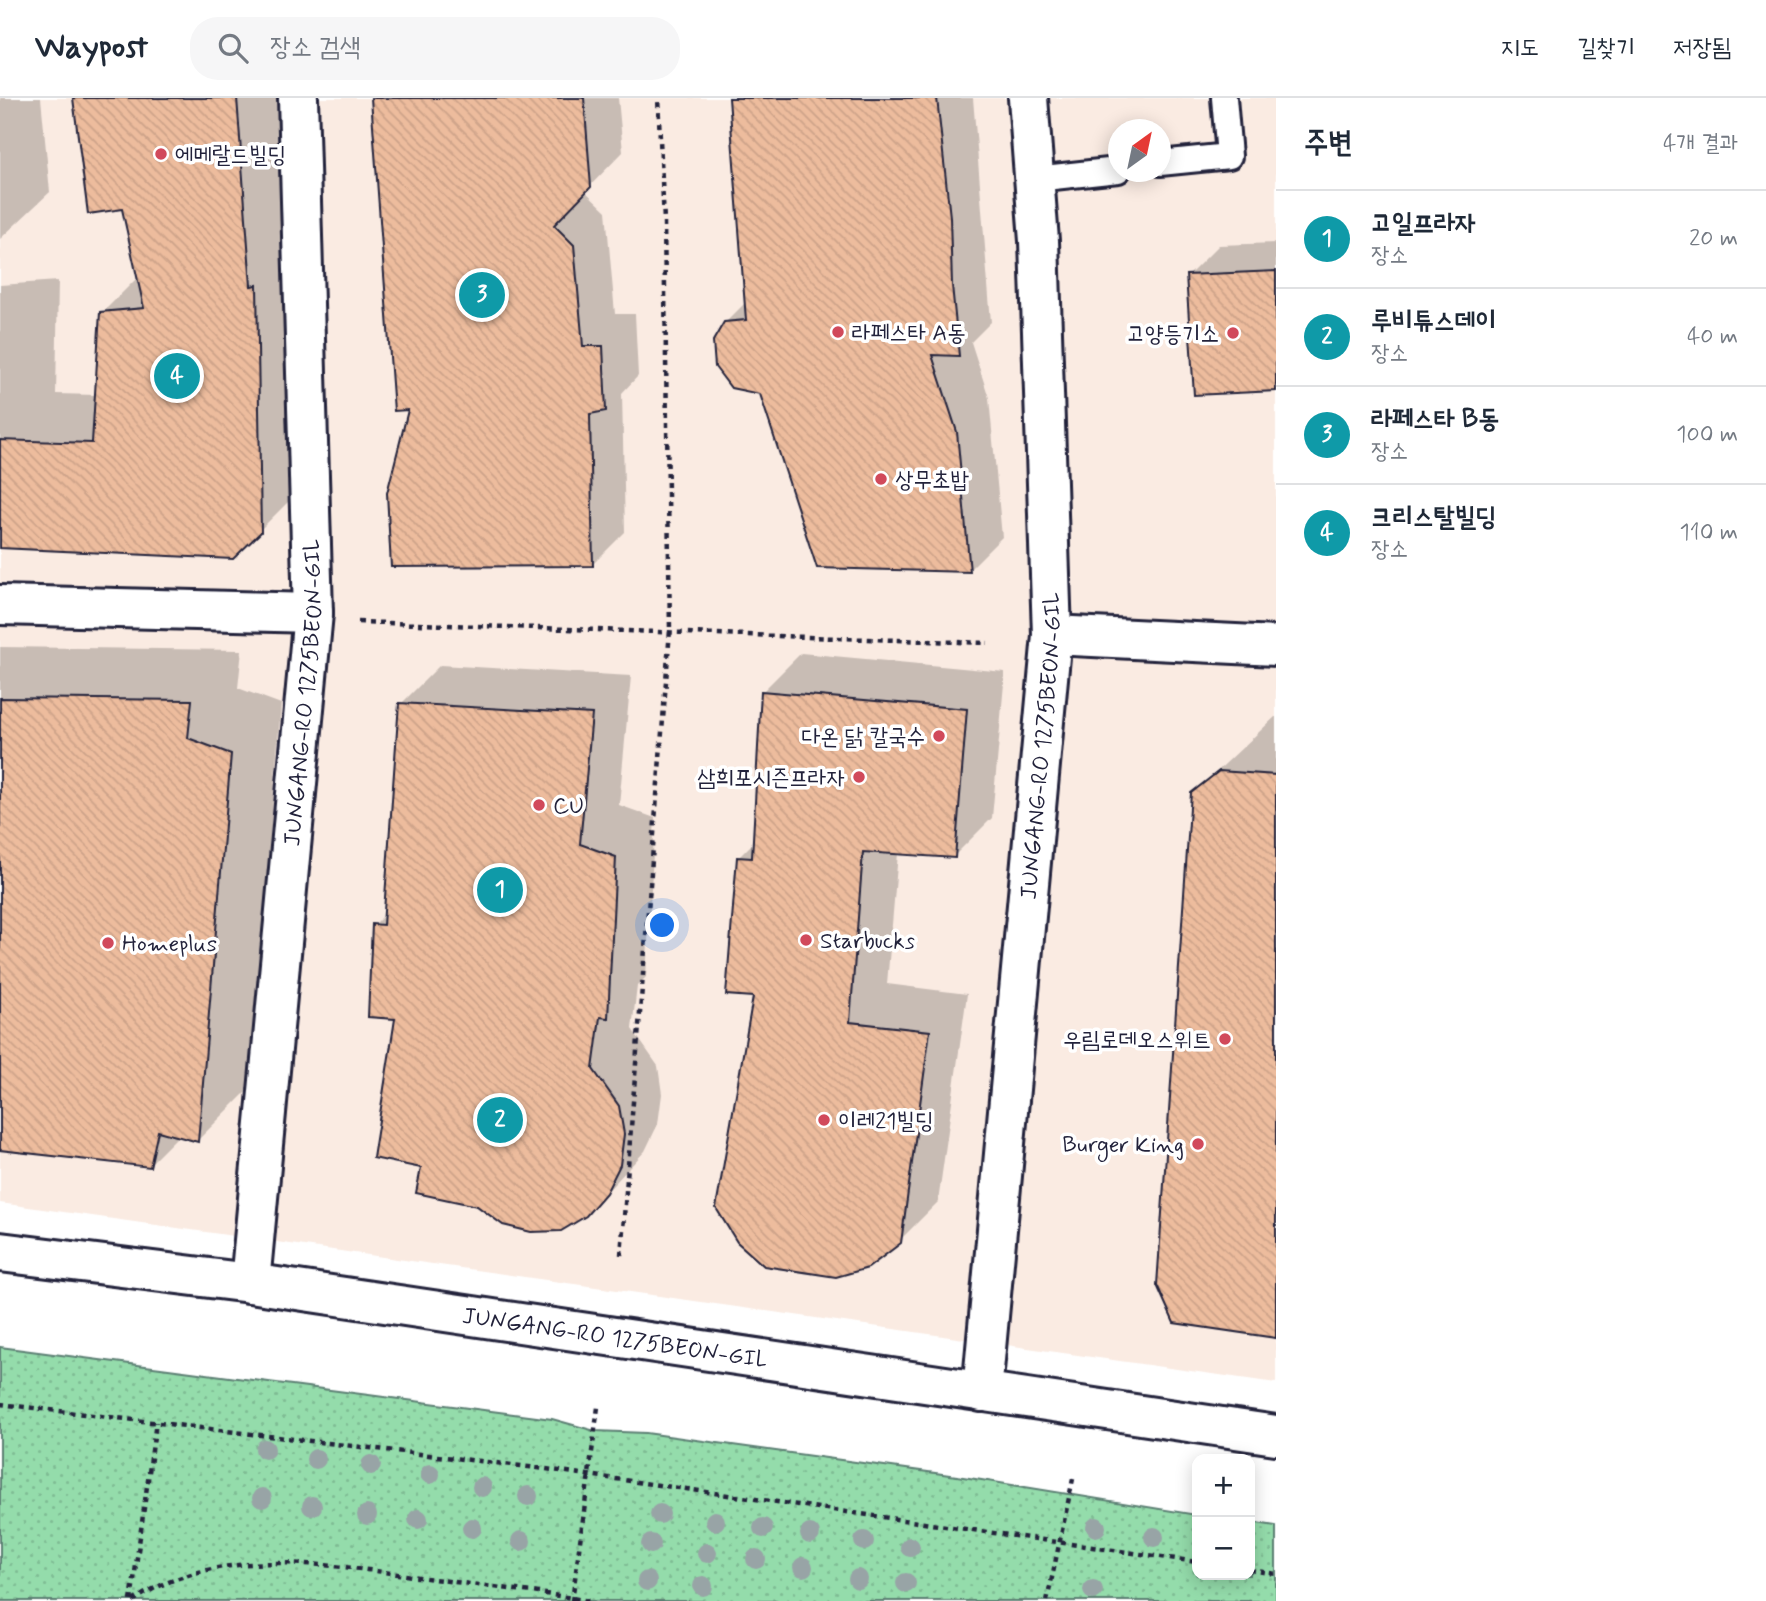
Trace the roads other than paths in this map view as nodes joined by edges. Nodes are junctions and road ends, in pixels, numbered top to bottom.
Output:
1 (298, 98) edge
2 (1028, 98) edge
3 (1224, 98) edge
4 (1171, 162) edge
5 (1108, 171) edge
6 (1035, 178) junction
7 (0, 606) edge
8 (313, 613) junction
9 (1052, 635) junction
10 (1276, 646) edge
11 (0, 1252) edge
12 (250, 1283) junction
13 (982, 1392) junction
14 (1276, 1435) edge

1 - 8 street, JUNGANG-RO 1275BEON-GIL
2 - 6 street, JUNGANG-RO 1275BEON-GIL
3 - 4 lane
5 - 6 lane
6 - 9 street, JUNGANG-RO 1275BEON-GIL
7 - 8 street
8 - 12 street, JUNGANG-RO 1275BEON-GIL
9 - 10 street
9 - 13 street, JUNGANG-RO 1275BEON-GIL
11 - 12 street, JUNGANG-RO 1275BEON-GIL
12 - 13 street, JUNGANG-RO 1275BEON-GIL
13 - 14 street, JUNGANG-RO 1275BEON-GIL

